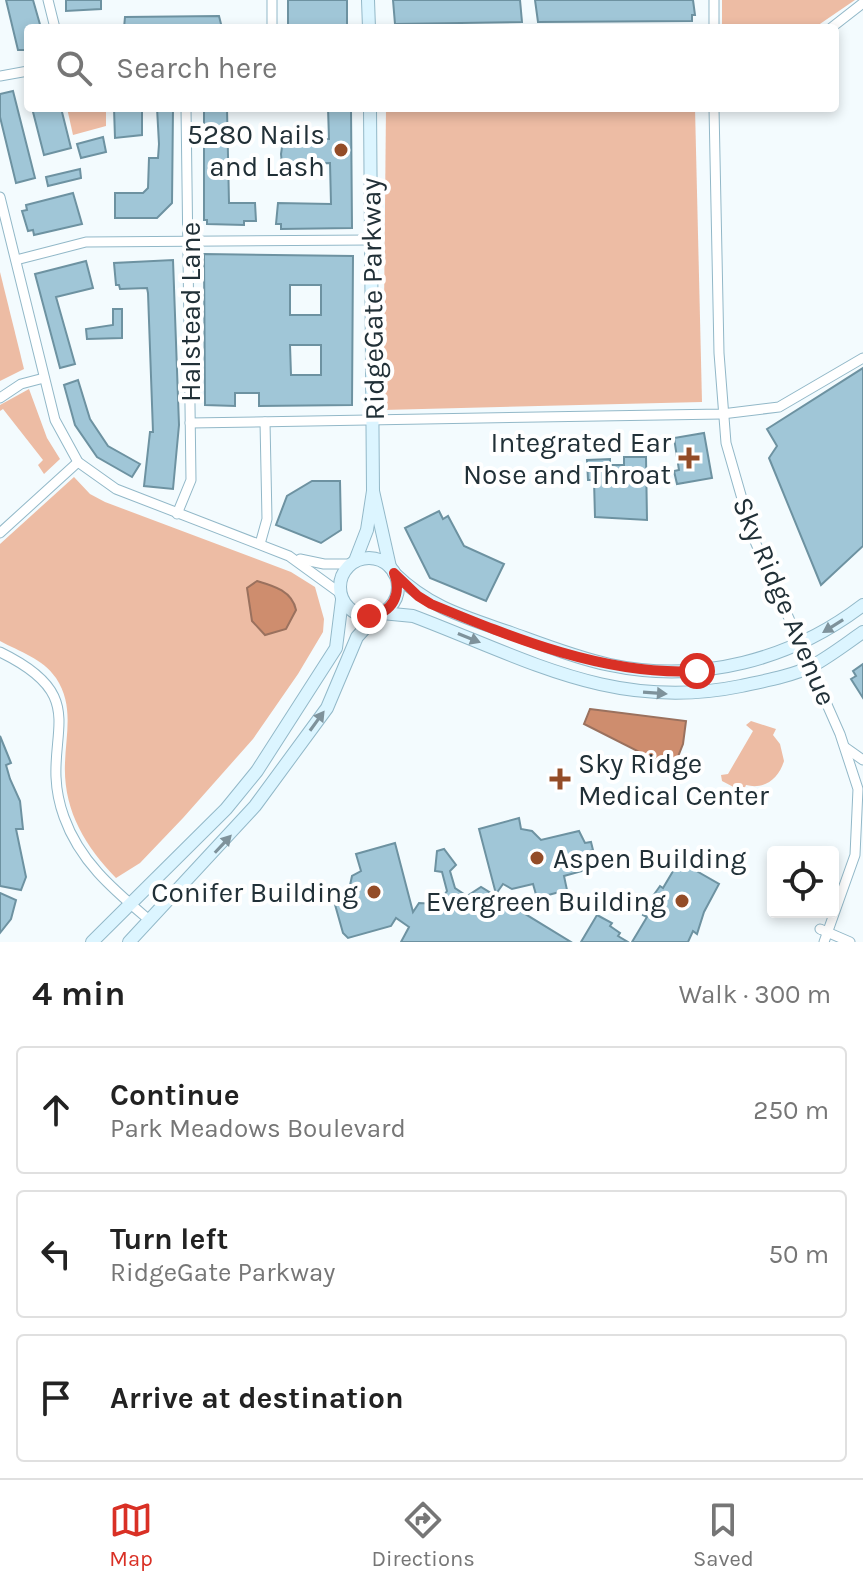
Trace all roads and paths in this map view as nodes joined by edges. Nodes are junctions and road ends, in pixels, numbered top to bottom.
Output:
1 (48, 0) edge
2 (272, 0) edge
3 (368, 0) edge
4 (714, 0) edge
5 (863, 3) edge
6 (54, 24) edge
7 (272, 24) edge
8 (369, 24) edge
9 (714, 24) edge
10 (836, 24) edge
11 (24, 72) edge
12 (0, 76) edge
13 (186, 112) edge
14 (370, 112) edge
15 (714, 112) edge
16 (0, 197) edge
17 (371, 240) junction
18 (190, 242) junction
19 (16, 260) junction
20 (863, 358) edge
21 (44, 378) junction
22 (0, 398) edge
23 (722, 414) junction
24 (373, 420) junction
25 (265, 422) junction
26 (190, 423) junction
27 (78, 462) junction
28 (373, 491) junction
29 (177, 514) junction
30 (0, 533) edge
31 (260, 544) junction
32 (289, 556) junction
33 (353, 563) junction
34 (392, 570) junction
35 (341, 596) junction
36 (863, 605) edge
37 (379, 614) junction
38 (863, 632) edge
39 (801, 643) junction
40 (0, 652) edge
41 (811, 667) junction
42 (846, 748) junction
43 (863, 760) edge
44 (859, 777) edge
45 (132, 905) junction
46 (148, 919) junction
47 (824, 934) edge
48 (92, 942) edge
49 (129, 942) edge
50 (850, 942) edge

1 - 6 street
2 - 7 street
3 - 8 main road
4 - 9 street
5 - 10 street
11 - 12 street
13 - 18 street, Halstead Lane
14 - 17 main road, RidgeGate Parkway
15 - 23 street, Sky Ridge Avenue
16 - 19 street
17 - 18 street
17 - 24 main road, RidgeGate Parkway
18 - 19 street
18 - 26 street, Halstead Lane
19 - 21 street
20 - 23 street
21 - 22 street
21 - 27 street
23 - 24 street
23 - 39 street, Sky Ridge Avenue
24 - 25 street
24 - 28 main road, RidgeGate Parkway
25 - 26 street
25 - 31 street
26 - 29 street, Halstead Lane
27 - 29 street
27 - 30 street
28 - 33 main road, RidgeGate Parkway
28 - 34 main road, RidgeGate Parkway
29 - 31 street
31 - 32 street
32 - 33 street
32 - 35 street
33 - 34 main road
33 - 35 main road, RidgeGate Parkway
34 - 37 main road, RidgeGate Parkway
34 - 39 main road
35 - 37 main road
35 - 45 main road, RidgeGate Parkway
36 -> 39 main road
37 -> 41 main road
46 -> 37 main road, RidgeGate Parkway
38 - 41 main road
39 - 41 street, Sky Ridge Avenue
40 - 45 street
41 - 42 street, Sky Ridge Avenue
42 - 43 street
42 - 44 street, Sky Ridge Avenue
44 - 47 street, Sky Ridge Avenue
45 - 46 street
45 - 48 main road, RidgeGate Parkway
46 - 49 main road, RidgeGate Parkway
47 - 50 street

